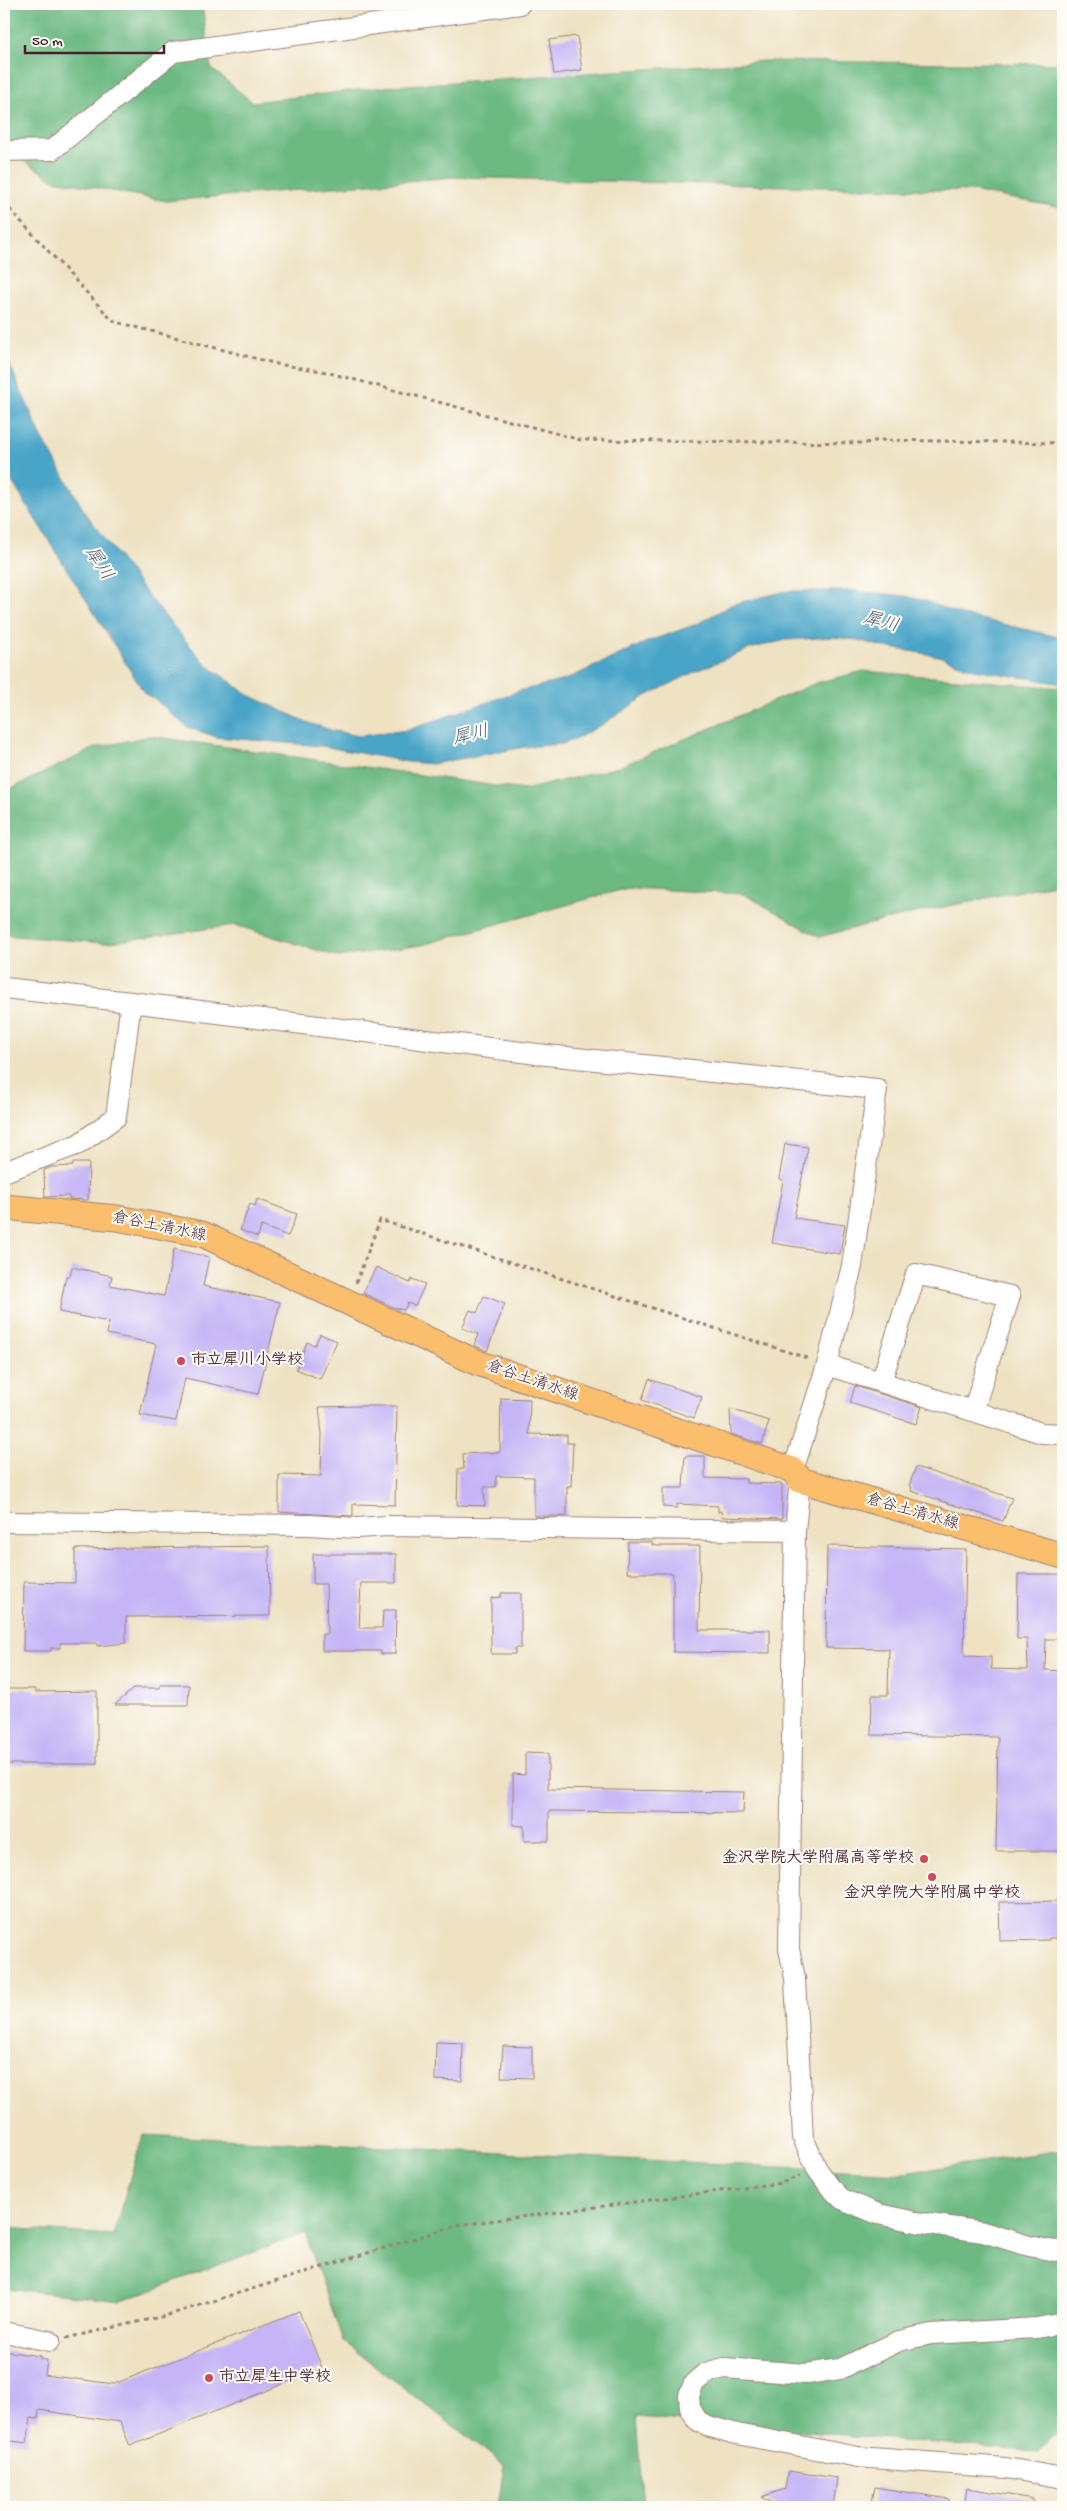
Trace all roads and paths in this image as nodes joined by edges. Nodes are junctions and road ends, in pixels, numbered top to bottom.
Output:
1 (520, 4) edge
2 (4, 151) edge
3 (4, 203) edge
4 (1063, 443) edge
5 (4, 988) edge
6 (131, 1002) junction
7 (4, 1172) edge
8 (4, 1207) edge
9 (348, 1302) junction
10 (827, 1365) junction
11 (881, 1382) junction
12 (974, 1411) junction
13 (1063, 1434) edge
14 (796, 1475) junction
15 (4, 1522) edge
16 (795, 1531) junction
17 (1063, 1556) edge
18 (817, 2169) junction
19 (1063, 2250) edge
20 (1063, 2323) edge
21 (4, 2332) edge
22 (50, 2341) joint
23 (1063, 2478) edge

1 - 2 street
3 - 4 path
5 - 6 street
6 - 7 street
6 - 10 street
8 - 9 main road, 倉谷土清水線
9 - 10 path
9 - 14 main road, 倉谷土清水線
10 - 11 street
10 - 14 street
11 - 12 street
11 - 12 street
12 - 13 street
14 - 16 street
14 - 17 main road, 倉谷土清水線
15 - 16 street
16 - 18 street
18 - 19 street
18 - 22 path
20 - 23 street
21 - 22 street

